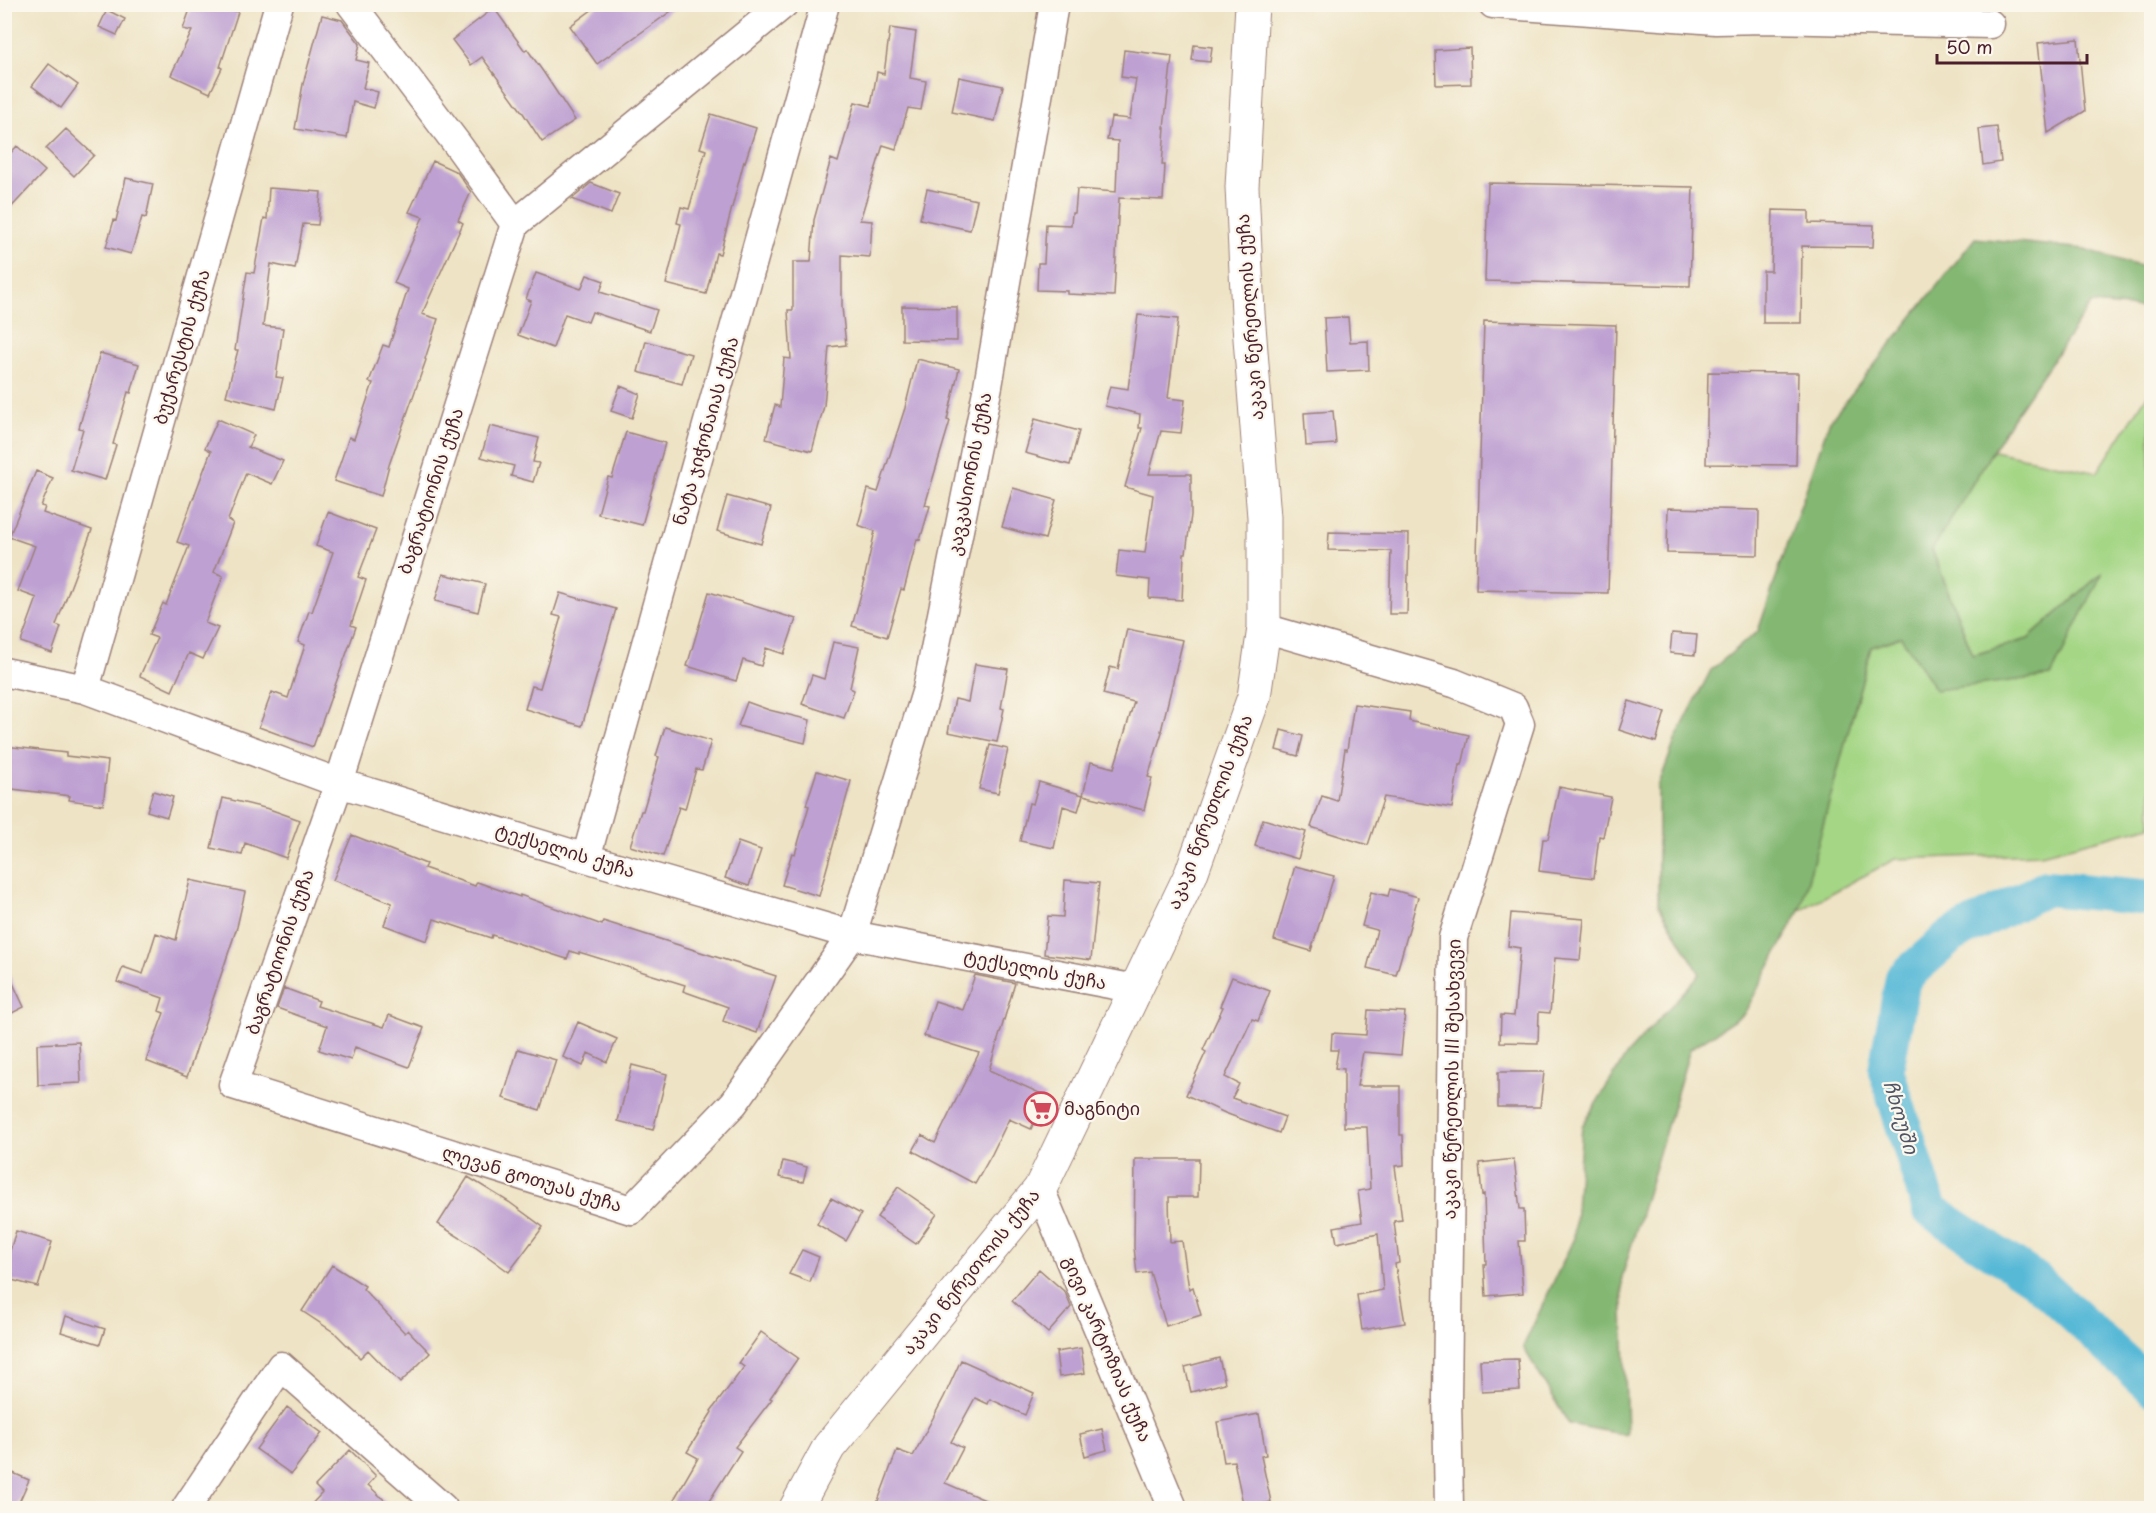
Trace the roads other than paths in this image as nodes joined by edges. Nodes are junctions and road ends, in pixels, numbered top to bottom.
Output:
1 (279, 4) edge
2 (351, 4) edge
3 (784, 4) edge
4 (825, 4) edge
5 (1054, 4) edge
6 (1252, 4) edge
7 (1493, 4) edge
8 (1766, 12) edge
9 (1990, 24) dead end
10 (515, 224) junction
11 (1264, 628) junction
12 (4, 672) edge
13 (85, 689) junction
14 (339, 783) junction
15 (586, 858) junction
16 (852, 935) junction
17 (1136, 989) junction
18 (233, 1085) joint
19 (1040, 1189) junction
20 (186, 1509) edge
21 (443, 1509) edge
22 (796, 1509) edge
23 (1173, 1509) edge
24 (1449, 1509) edge

1 - 13 street, ბუქარესტის ქუჩა
2 - 10 street
3 - 10 street
4 - 15 street, ნატა ჯიჭონაიას ქუჩა
5 - 16 street, კავკასიონის ქუჩა
6 - 11 main road, აკაკი წერეთლის ქუჩა
7 - 8 street
8 - 9 street
10 - 14 street, ბაგრატიონის ქუჩა
11 - 17 main road, აკაკი წერეთლის ქუჩა
11 - 24 street, აკაკი წერეთლის III შესახვევი
12 - 13 street, ტექსელის ქუჩა
13 - 14 street, ტექსელის ქუჩა
14 - 15 street, ტექსელის ქუჩა
14 - 18 street, ბაგრატიონის ქუჩა
15 - 16 street, ტექსელის ქუჩა
16 - 17 street, ტექსელის ქუჩა
16 - 18 street, ლევან გოთუას ქუჩა
17 - 19 main road, აკაკი წერეთლის ქუჩა
19 - 22 main road, აკაკი წერეთლის ქუჩა
19 - 23 street, გივი კარტოზიას ქუჩა
20 - 21 street

